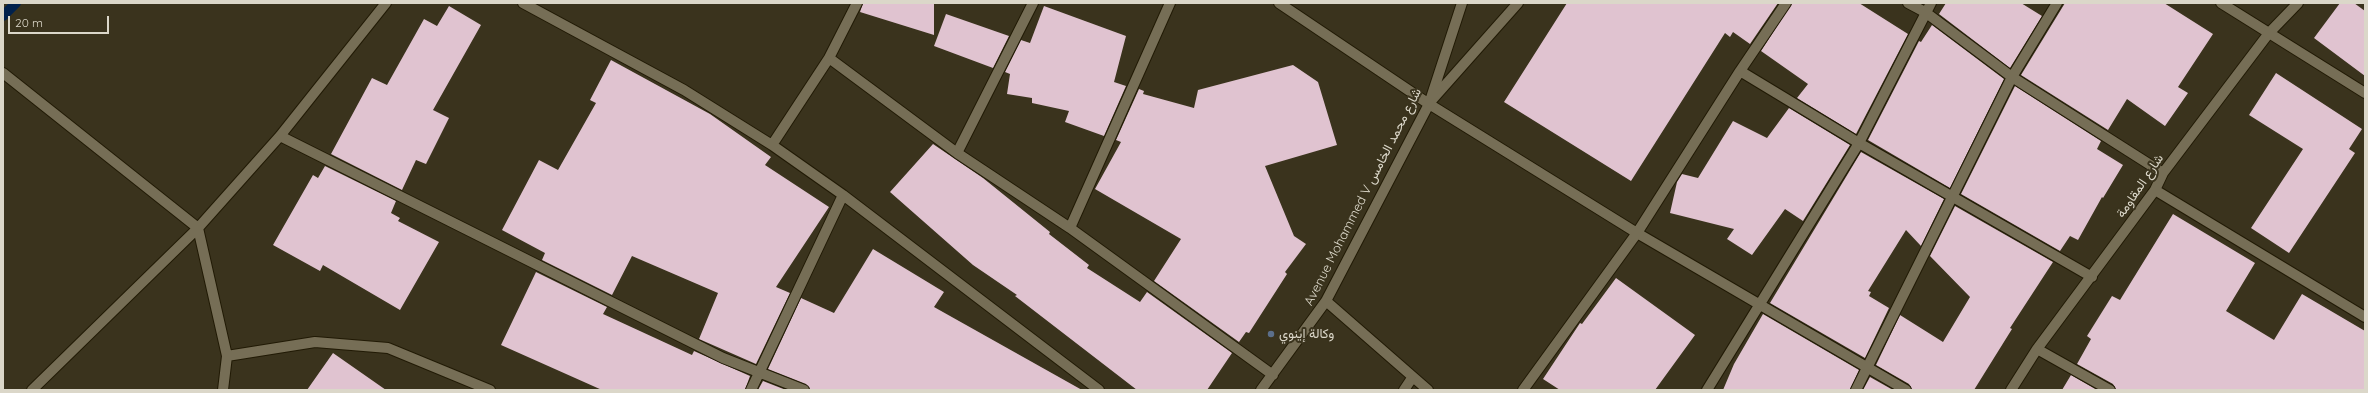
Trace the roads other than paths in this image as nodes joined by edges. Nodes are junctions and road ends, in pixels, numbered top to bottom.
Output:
1 (386, 3) edge
2 (523, 3) edge
3 (857, 3) edge
4 (1033, 3) edge
5 (1170, 3) edge
6 (1279, 3) edge
7 (1462, 3) edge
8 (1518, 3) edge
9 (1786, 3) edge
10 (1908, 3) edge
11 (2057, 3) edge
12 (2221, 3) edge
13 (2298, 3) edge
14 (1928, 7) edge
15 (2268, 33) junction
16 (828, 58) junction
17 (1740, 71) junction
18 (3, 73) edge
19 (2012, 77) junction
20 (2365, 93) edge
21 (1428, 104) junction
22 (280, 136) junction
23 (1859, 143) junction
24 (772, 145) junction
25 (957, 153) junction
26 (2163, 173) junction
27 (2155, 190) junction
28 (843, 195) junction
29 (1952, 195) junction
30 (198, 228) junction
31 (1070, 228) junction
32 (1637, 234) junction
33 (2092, 277) junction
34 (1326, 301) junction
35 (1758, 304) junction
36 (2365, 317) edge
37 (2038, 349) junction
38 (227, 356) junction
39 (1868, 366) junction
40 (760, 373) junction
41 (1273, 375) junction
42 (1412, 378) junction
43 (32, 390) edge
44 (223, 390) edge
45 (490, 390) edge
46 (752, 390) edge
47 (804, 390) edge
48 (1099, 390) edge
49 (1261, 390) edge
50 (1404, 390) edge
51 (1428, 390) edge
52 (1523, 390) edge
53 (1707, 390) edge
54 (1856, 390) edge
55 (1906, 390) edge
56 (2011, 390) edge
57 (2110, 390) edge

1 - 22 street
2 - 24 street
3 - 16 street
4 - 25 street
5 - 31 street
6 - 21 street
7 - 21 street, Avenue Mohammed V شارع محمد الخامس
8 - 21 street
9 - 17 street
10 - 14 street
11 - 19 street
12 - 15 street
13 - 15 street, شارع المقاومة
14 - 19 street
14 - 23 street
15 - 20 street
15 - 26 street, شارع المقاومة
16 - 24 street
16 - 25 street
17 - 23 street
17 - 32 street
18 - 30 street
19 - 26 street
19 - 29 street
21 - 32 street
21 - 34 street, Avenue Mohammed V شارع محمد الخامس
22 - 30 street
22 - 40 street
23 - 29 street
23 - 35 street
24 - 28 street
25 - 31 street
26 - 27 street, شارع المقاومة
27 - 33 street, شارع المقاومة
27 - 36 street
28 - 40 street
28 - 48 street
29 - 33 street
29 - 39 street
30 - 38 street
30 - 43 street
31 - 41 street
32 - 35 street
32 - 52 street
33 - 37 street, شارع المقاومة
34 - 41 street, Avenue Mohammed V شارع محمد الخامس
34 - 42 street
35 - 39 street
35 - 53 street
37 - 56 street, شارع المقاومة
37 - 57 street
38 - 44 street
38 - 45 street
39 - 54 street
39 - 55 street
40 - 46 street
40 - 47 street
41 - 49 street, Avenue Mohammed V شارع محمد الخامس
42 - 50 street
42 - 51 street

